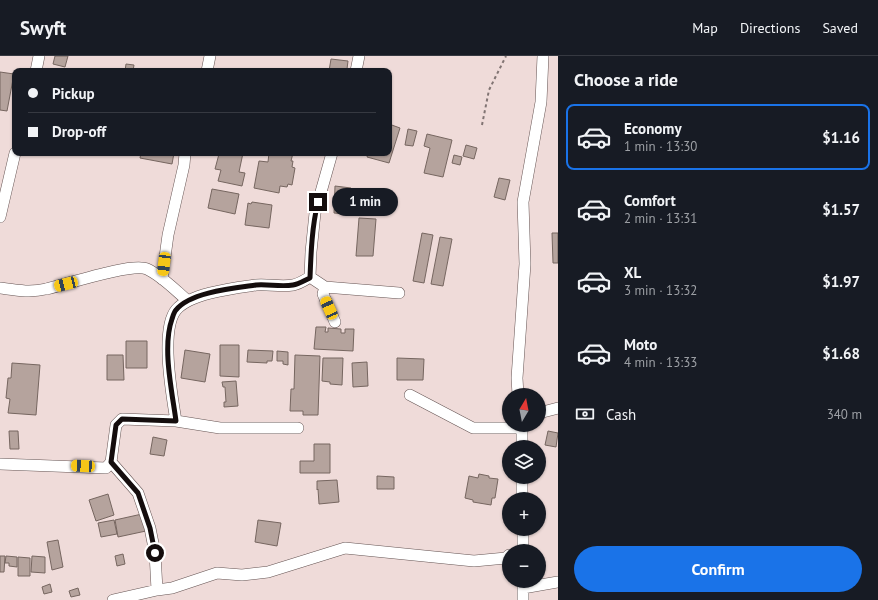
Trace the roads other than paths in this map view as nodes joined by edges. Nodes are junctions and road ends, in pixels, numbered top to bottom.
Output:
1 (39, 56) edge
2 (210, 56) edge
3 (359, 56) edge
4 (543, 56) edge
5 (37, 68) edge
6 (208, 68) edge
7 (357, 68) edge
8 (14, 156) edge
9 (185, 156) edge
10 (331, 156) edge
11 (0, 217) edge
12 (310, 278) junction
13 (162, 279) junction
14 (325, 287) junction
15 (0, 288) edge
16 (399, 293) dead end
17 (188, 301) junction
18 (335, 322) dead end
19 (518, 388) edge
20 (410, 395) dead end
21 (558, 408) edge
22 (546, 411) edge
23 (176, 421) junction
24 (502, 427) edge
25 (298, 428) dead end
26 (111, 462) junction
27 (0, 464) edge
28 (502, 558) edge
29 (558, 582) edge
30 (546, 583) edge
31 (523, 588) edge
32 (157, 590) junction
33 (113, 600) edge
34 (523, 600) edge

1 - 5 street
2 - 6 street
3 - 7 street
4 - 19 street
8 - 11 street
9 - 13 street
10 - 12 street
12 - 14 street
12 - 17 street
13 - 15 street
13 - 17 street
14 - 16 street
14 - 18 street
17 - 23 street
20 - 24 street
21 - 22 street
23 - 25 street
23 - 26 street
26 - 27 street
26 - 32 street
28 - 32 street
29 - 30 street
31 - 34 street
32 - 33 street

